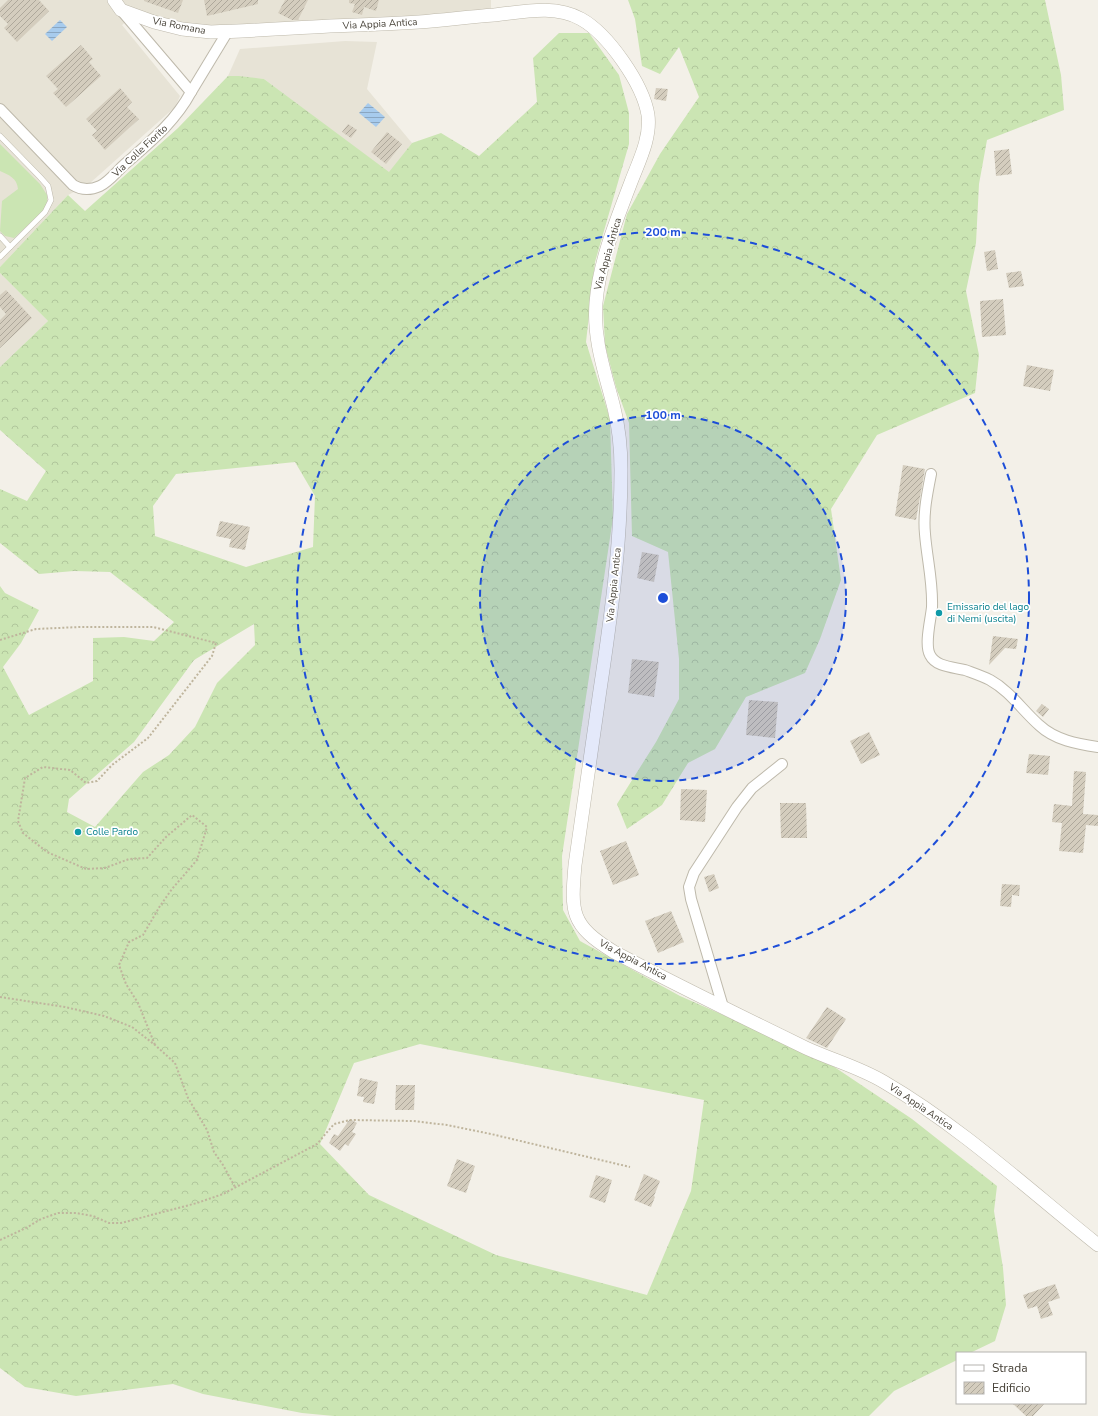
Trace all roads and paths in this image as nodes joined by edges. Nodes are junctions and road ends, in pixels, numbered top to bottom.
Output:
1 (118, 5) edge
2 (228, 31) junction
3 (191, 92) junction
4 (0, 109) edge
5 (0, 136) edge
6 (0, 236) edge
7 (10, 247) junction
8 (0, 256) edge
9 (931, 474) dead end
10 (0, 640) edge
11 (1098, 747) edge
12 (782, 764) dead end
13 (0, 997) edge
14 (724, 1007) junction
15 (155, 1045) junction
16 (630, 1167) dead end
17 (235, 1188) junction
18 (0, 1240) edge
19 (1095, 1243) edge

1 - 2 street, Via Romana
1 - 3 street
2 - 3 street, Via Colle Fiorito
2 - 14 street, Via Appia Antica
3 - 4 street, Via Colle Fiorito
5 - 7 lane
6 - 7 lane
7 - 8 lane
9 - 11 street
10 - 15 path
12 - 14 street
13 - 15 path
14 - 19 street, Via Appia Antica
15 - 17 path
16 - 17 path
17 - 18 path

